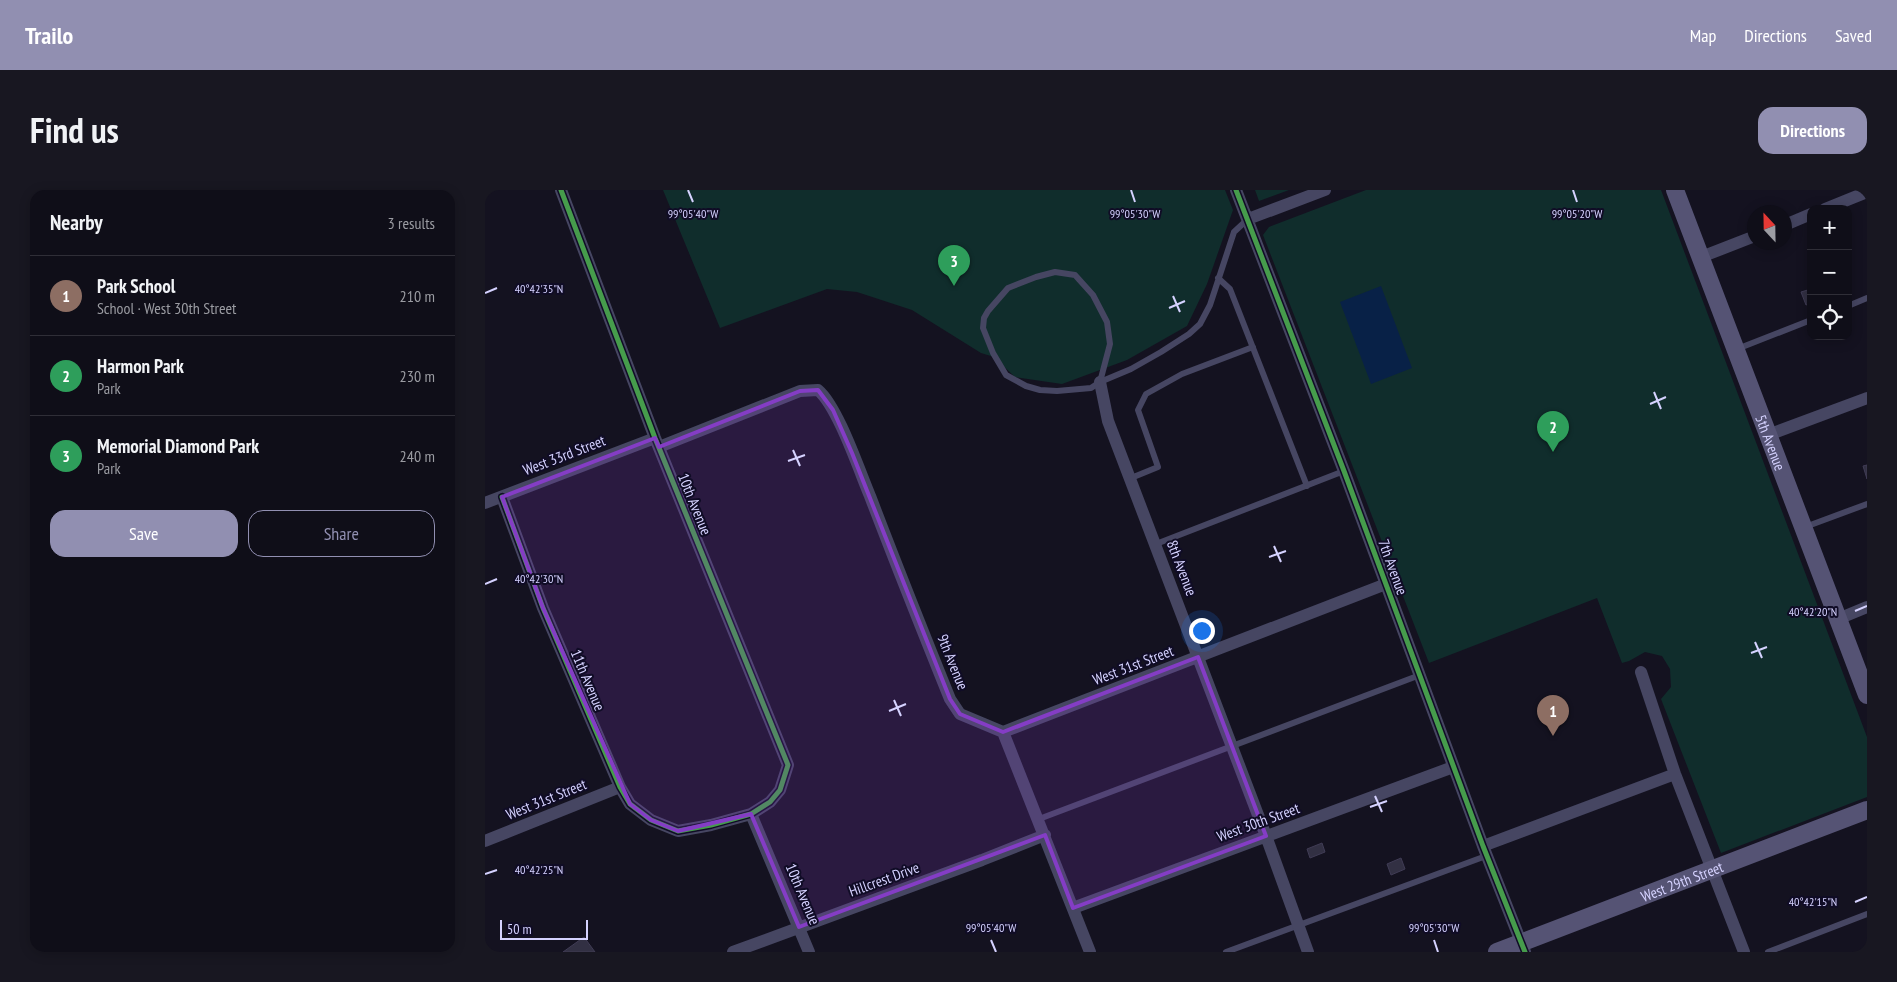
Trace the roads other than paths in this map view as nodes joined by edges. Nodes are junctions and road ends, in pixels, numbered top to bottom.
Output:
1 (561, 190) edge
2 (1237, 190) edge
3 (1325, 190) edge
4 (1675, 190) edge
5 (1867, 192) edge
6 (1835, 205) edge
7 (1807, 216) edge
8 (1248, 219) junction
9 (1792, 221) edge
10 (1747, 239) edge
11 (1701, 257) junction
12 (1218, 278) junction
13 (1867, 298) edge
14 (1852, 304) edge
15 (1807, 322) edge
16 (1253, 347) junction
17 (1735, 349) junction
18 (1100, 382) junction
19 (818, 390) joint
20 (1867, 398) edge
21 (1768, 435) junction
22 (657, 443) junction
23 (1344, 471) junction
24 (1131, 478) junction
25 (1307, 486) junction
26 (502, 496) junction
27 (485, 503) edge
28 (1867, 504) edge
29 (1803, 528) junction
30 (1156, 544) junction
31 (1386, 584) junction
32 (1867, 607) edge
33 (1838, 618) junction
34 (1198, 657) junction
35 (1641, 672) dead end
36 (1420, 675) junction
37 (1867, 695) edge
38 (1003, 732) junction
39 (1232, 746) junction
40 (1453, 767) junction
41 (1675, 774) junction
42 (619, 786) junction
43 (1867, 810) edge
44 (751, 814) junction
45 (1039, 819) junction
46 (1045, 834) junction
47 (1266, 836) junction
48 (485, 841) edge
49 (1485, 851) junction
50 (1713, 870) junction
51 (1073, 908) junction
52 (1867, 914) edge
53 (1298, 925) junction
54 (799, 927) junction
55 (1523, 947) edge
56 (733, 952) edge
57 (809, 952) edge
58 (1090, 952) edge
59 (1226, 952) edge
60 (1308, 952) edge
61 (1497, 952) edge
62 (1744, 952) edge
63 (1768, 952) edge

1 - 22 street, 10th Avenue
2 - 8 street, 7th Avenue
3 - 8 street
4 - 11 street, 5th Avenue
5 - 6 street
7 - 9 street
8 - 12 lane
8 - 23 street, 7th Avenue
10 - 11 street
11 - 17 street, 5th Avenue
12 - 16 lane
12 - 18 lane
13 - 14 lane
15 - 17 lane
16 - 24 lane
16 - 25 lane
17 - 21 street, 5th Avenue
18 - 18 lane
18 - 24 street, 8th Avenue
19 - 22 street, West 33rd Street
19 - 38 street, 9th Avenue
20 - 21 street
21 - 29 street, 5th Avenue
22 - 26 street, West 33rd Street
22 - 44 street, 10th Avenue
23 - 25 lane
23 - 31 street, 7th Avenue
24 - 30 street, 8th Avenue
25 - 30 lane
26 - 27 street, West 33rd Street
26 - 42 street, 11th Avenue
28 - 29 lane
29 - 33 street, 5th Avenue
30 - 34 street, 8th Avenue
31 - 34 street, West 31st Street
31 - 36 street, 7th Avenue
32 - 33 street
33 - 37 street, 5th Avenue
34 - 38 street, West 31st Street
34 - 39 street, 8th Avenue
35 - 41 street
36 - 39 lane
36 - 40 street, 7th Avenue
38 - 45 street
39 - 45 lane
39 - 47 street, 8th Avenue
40 - 47 street, West 30th Street
40 - 49 street, 7th Avenue
41 - 49 street
41 - 50 street
42 - 44 street, 11th Avenue
42 - 48 street, West 31st Street
43 - 50 street, West 29th Street
44 - 54 street, 10th Avenue
45 - 46 street
46 - 51 street
46 - 54 street, Hillcrest Drive
47 - 51 street, West 30th Street
47 - 53 street, 8th Avenue
49 - 53 lane
49 - 55 street, 7th Avenue
50 - 55 street, West 29th Street
50 - 62 street
51 - 58 street
52 - 63 lane
53 - 59 lane
53 - 60 street, 8th Avenue
54 - 56 street, Hillcrest Drive
54 - 57 street, 10th Avenue
55 - 61 street, West 29th Street

